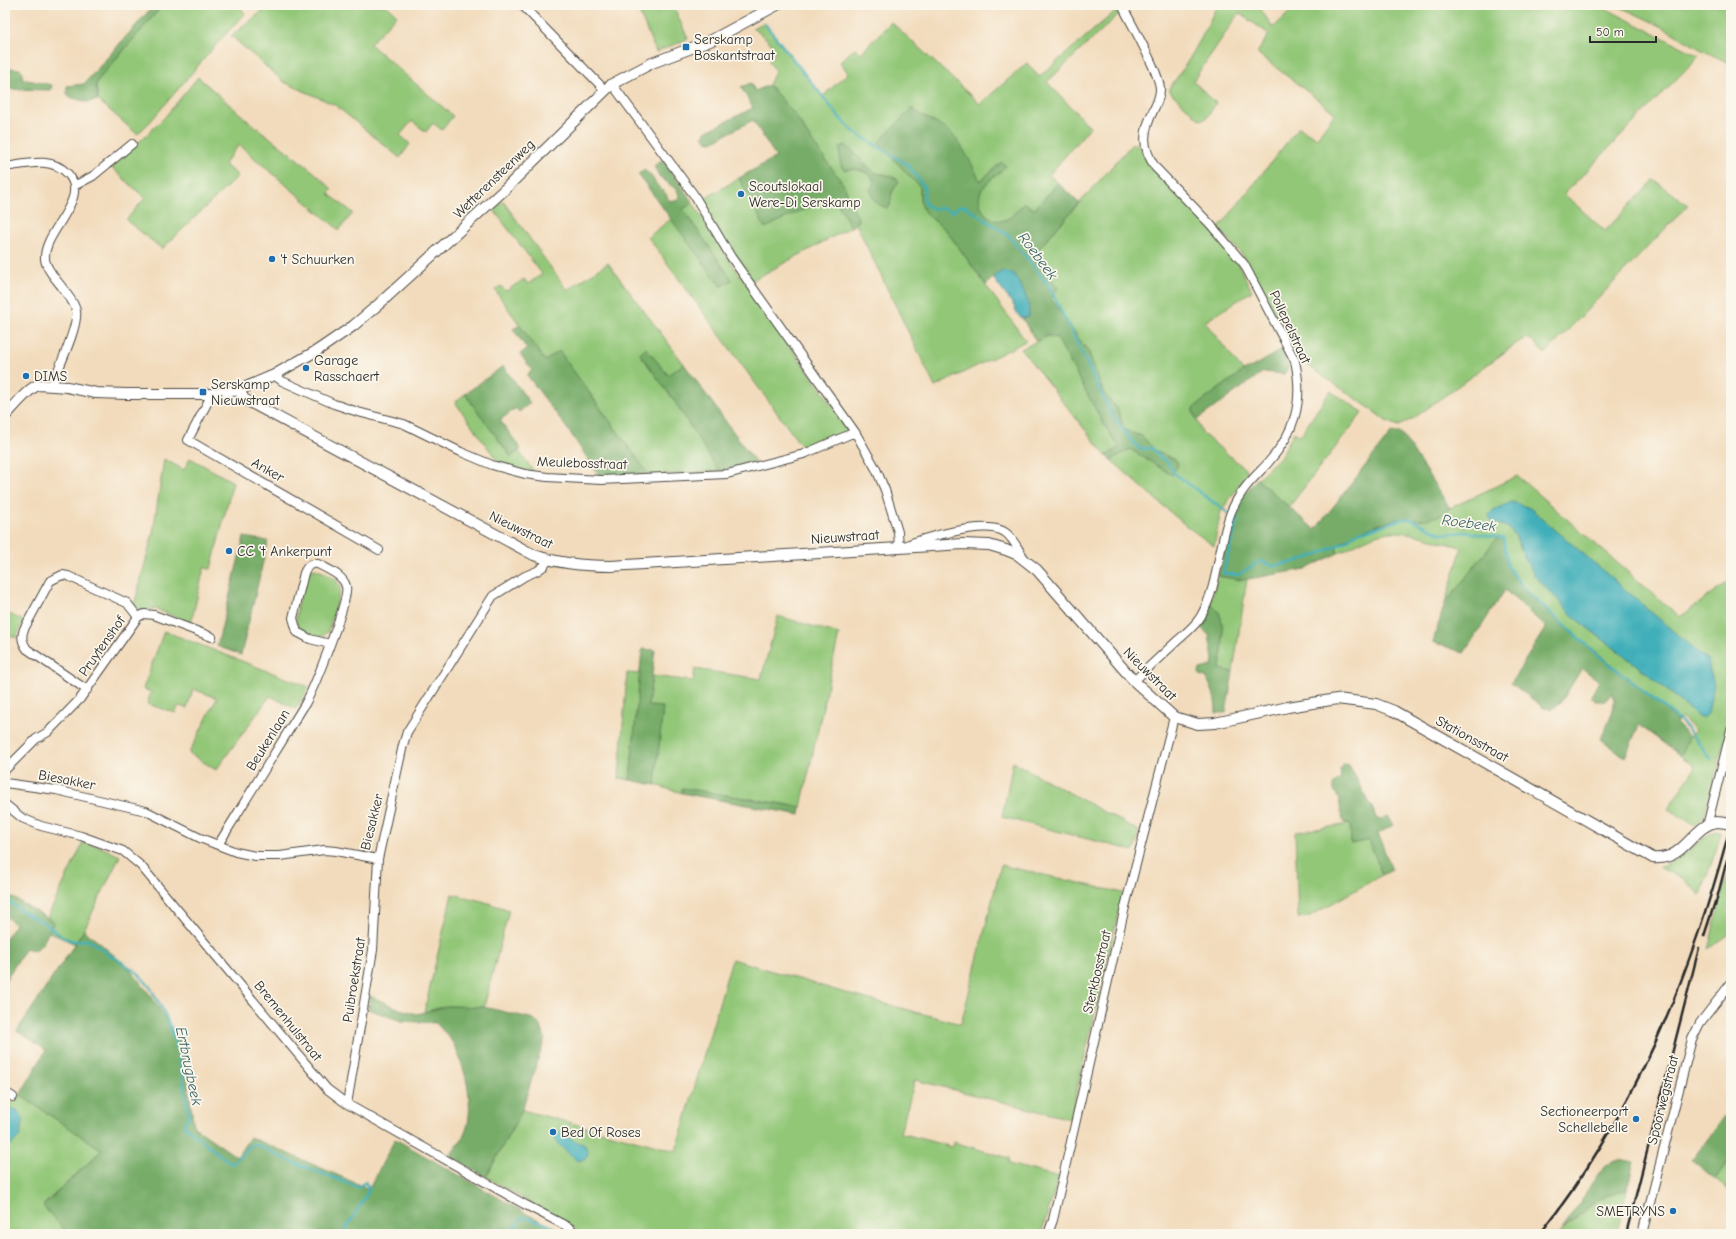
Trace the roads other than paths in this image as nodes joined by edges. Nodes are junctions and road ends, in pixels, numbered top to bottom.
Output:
1 (522, 5) edge
2 (777, 5) edge
3 (1122, 5) edge
4 (608, 87) junction
5 (132, 144) dead end
6 (5, 167) edge
7 (74, 186) junction
8 (274, 375) junction
9 (52, 385) junction
10 (239, 390) junction
11 (212, 394) junction
12 (5, 416) edge
13 (854, 432) junction
14 (899, 548) junction
15 (379, 550) dead end
16 (548, 560) junction
17 (1026, 562) junction
18 (138, 617) junction
19 (212, 637) dead end
20 (330, 644) junction
21 (1134, 681) junction
22 (87, 690) junction
23 (1174, 716) junction
24 (1731, 730) edge
25 (5, 770) edge
26 (5, 774) edge
27 (5, 783) edge
28 (5, 804) edge
29 (1731, 824) edge
30 (1707, 826) junction
31 (218, 845) junction
32 (378, 859) junction
33 (1731, 983) edge
34 (5, 1092) edge
35 (14, 1097) dead end
36 (347, 1104) junction
37 (576, 1234) edge
38 (1048, 1234) edge
39 (1642, 1234) edge

1 - 4 street
2 - 4 street, Wetterensteenweg
3 - 21 street, Pollepelstraat
4 - 8 street, Wetterensteenweg
4 - 13 street
5 - 7 street
6 - 7 street
7 - 9 street
8 - 10 street, Wetterensteenweg
8 - 13 street, Meulebosstraat
9 - 11 street
9 - 12 street
10 - 11 street
10 - 16 street, Nieuwstraat
11 - 15 street, Anker
13 - 14 street
14 - 16 street, Nieuwstraat
14 - 17 street, Nieuwstraat
14 - 17 street, Nieuwstraat
16 - 32 street, Biesakker
17 - 21 street, Nieuwstraat
18 - 19 street, Pruytenshof
18 - 22 street, Pruytenshof
18 - 22 street, Pruytenshof
20 - 20 street, Beukenlaan
20 - 31 street, Beukenlaan
21 - 23 street, Nieuwstraat
22 - 25 street, Pruytenshof
23 - 30 street, Stationsstraat
23 - 38 street, Sterkbosstraat
24 - 30 street
26 - 27 street, Biesakker
27 - 31 street, Biesakker
28 - 36 street, Bremenhulstraat
29 - 30 street
31 - 32 street, Biesakker
32 - 36 street, Puibroekstraat
33 - 39 street, Spoorwegstraat
34 - 35 street
36 - 37 street, Bremenhulstraat

